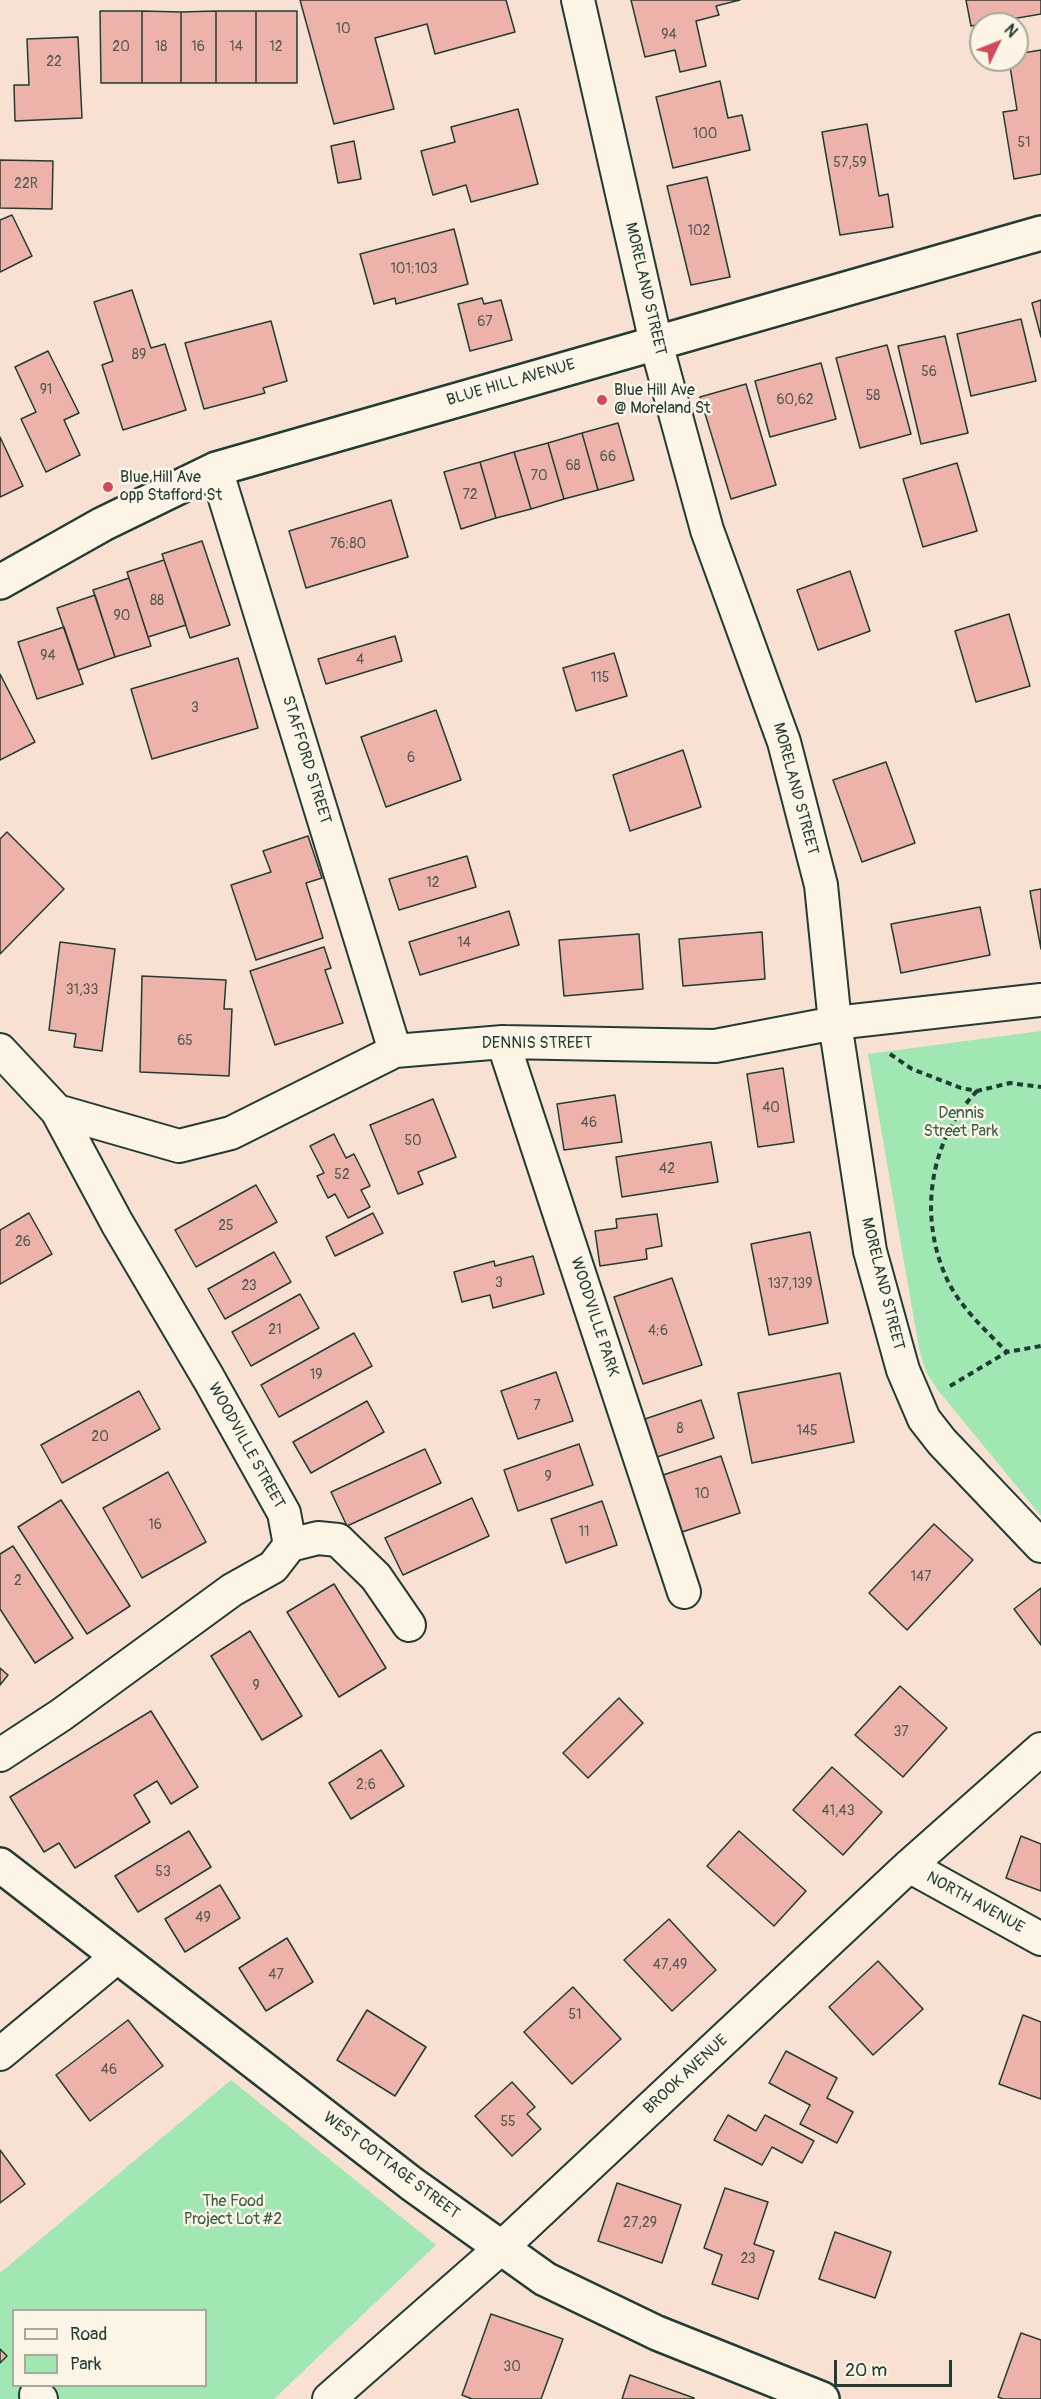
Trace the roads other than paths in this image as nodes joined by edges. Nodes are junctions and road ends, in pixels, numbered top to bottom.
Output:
1 (578, 0) edge
2 (1041, 232) edge
3 (656, 343) junction
4 (216, 469) junction
5 (0, 582) edge
6 (1041, 1000) edge
7 (835, 1023) junction
8 (503, 1042) junction
9 (0, 1050) edge
10 (395, 1051) junction
11 (57, 1111) junction
12 (290, 1545) junction
13 (1041, 1546) edge
14 (684, 1592) dead end
15 (409, 1625) dead end
16 (1041, 1749) edge
17 (0, 1755) edge
18 (0, 1865) edge
19 (909, 1866) junction
20 (1041, 1939) edge
21 (117, 1957) junction
22 (0, 2054) edge
23 (501, 2248) junction
24 (329, 2399) edge
25 (822, 2399) edge

1 - 3 street, MORELAND STREET
2 - 3 main road, BLUE HILL AVENUE
3 - 4 main road, BLUE HILL AVENUE
3 - 7 street, MORELAND STREET
4 - 5 main road, BLUE HILL AVENUE
4 - 10 street, STAFFORD STREET
6 - 7 street, DENNIS STREET
7 - 8 street, DENNIS STREET
7 - 13 street, MORELAND STREET
8 - 10 street, DENNIS STREET
8 - 14 street, WOODVILLE PARK
9 - 11 street, WOODVILLE STREET
10 - 11 street, DENNIS STREET
11 - 12 street, WOODVILLE STREET
12 - 15 street
12 - 17 street
16 - 19 street, BROOK AVENUE
18 - 21 main road, WEST COTTAGE STREET
19 - 20 street, NORTH AVENUE
19 - 23 street, BROOK AVENUE
21 - 22 street
21 - 23 main road, WEST COTTAGE STREET
23 - 24 street, BROOK AVENUE
23 - 25 main road, WEST COTTAGE STREET

